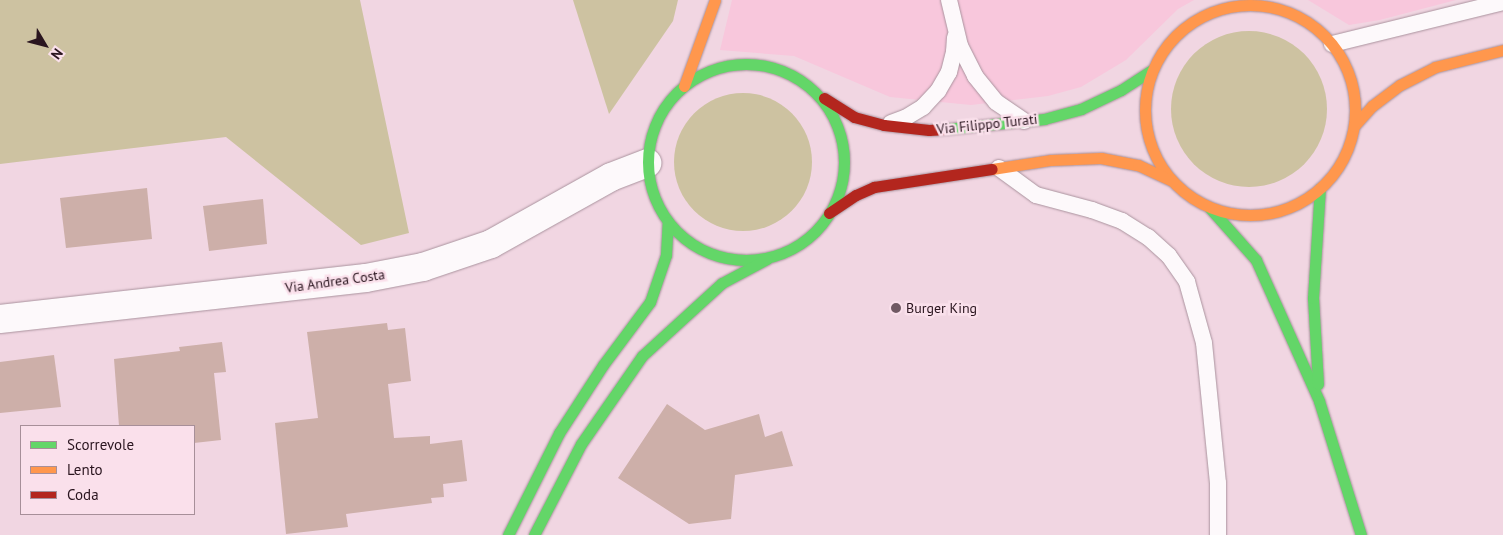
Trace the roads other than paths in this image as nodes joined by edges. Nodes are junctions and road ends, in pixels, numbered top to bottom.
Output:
1 (715, 0) edge
2 (949, 0) edge
3 (1503, 2) edge
4 (955, 30) junction
5 (1332, 44) junction
6 (1503, 50) edge
7 (1153, 69) junction
8 (684, 86) junction
9 (817, 93) junction
10 (1024, 121) junction
11 (884, 125) junction
12 (1354, 126) junction
13 (647, 163) junction
14 (999, 168) junction
15 (1172, 181) junction
16 (1320, 188) junction
17 (1209, 207) junction
18 (829, 214) junction
19 (668, 222) junction
20 (767, 259) junction
21 (0, 319) edge
22 (1319, 401) junction
23 (1216, 533) edge
24 (1360, 533) edge
25 (508, 535) edge
26 (534, 535) edge

1 - 8 main road
2 - 4 lane
3 - 5 lane
4 - 10 lane
4 - 11 lane
5 - 7 main road
5 - 12 main road
6 - 12 main road
7 - 10 main road, Via Filippo Turati
7 - 15 main road
8 - 9 main road, Via Filippo Turati
8 - 13 main road, Via Filippo Turati
9 - 11 main road, Via Filippo Turati
9 - 18 main road
10 - 11 main road, Via Filippo Turati
12 - 16 main road
13 - 19 main road, Via Filippo Turati
13 - 21 street, Via Andrea Costa
14 - 15 main road
14 - 18 main road
14 - 23 lane
15 - 17 main road
16 - 17 main road
16 - 22 main road
17 - 22 main road
18 - 20 main road
19 - 20 main road
19 - 25 main road
20 - 26 main road
22 - 24 main road

